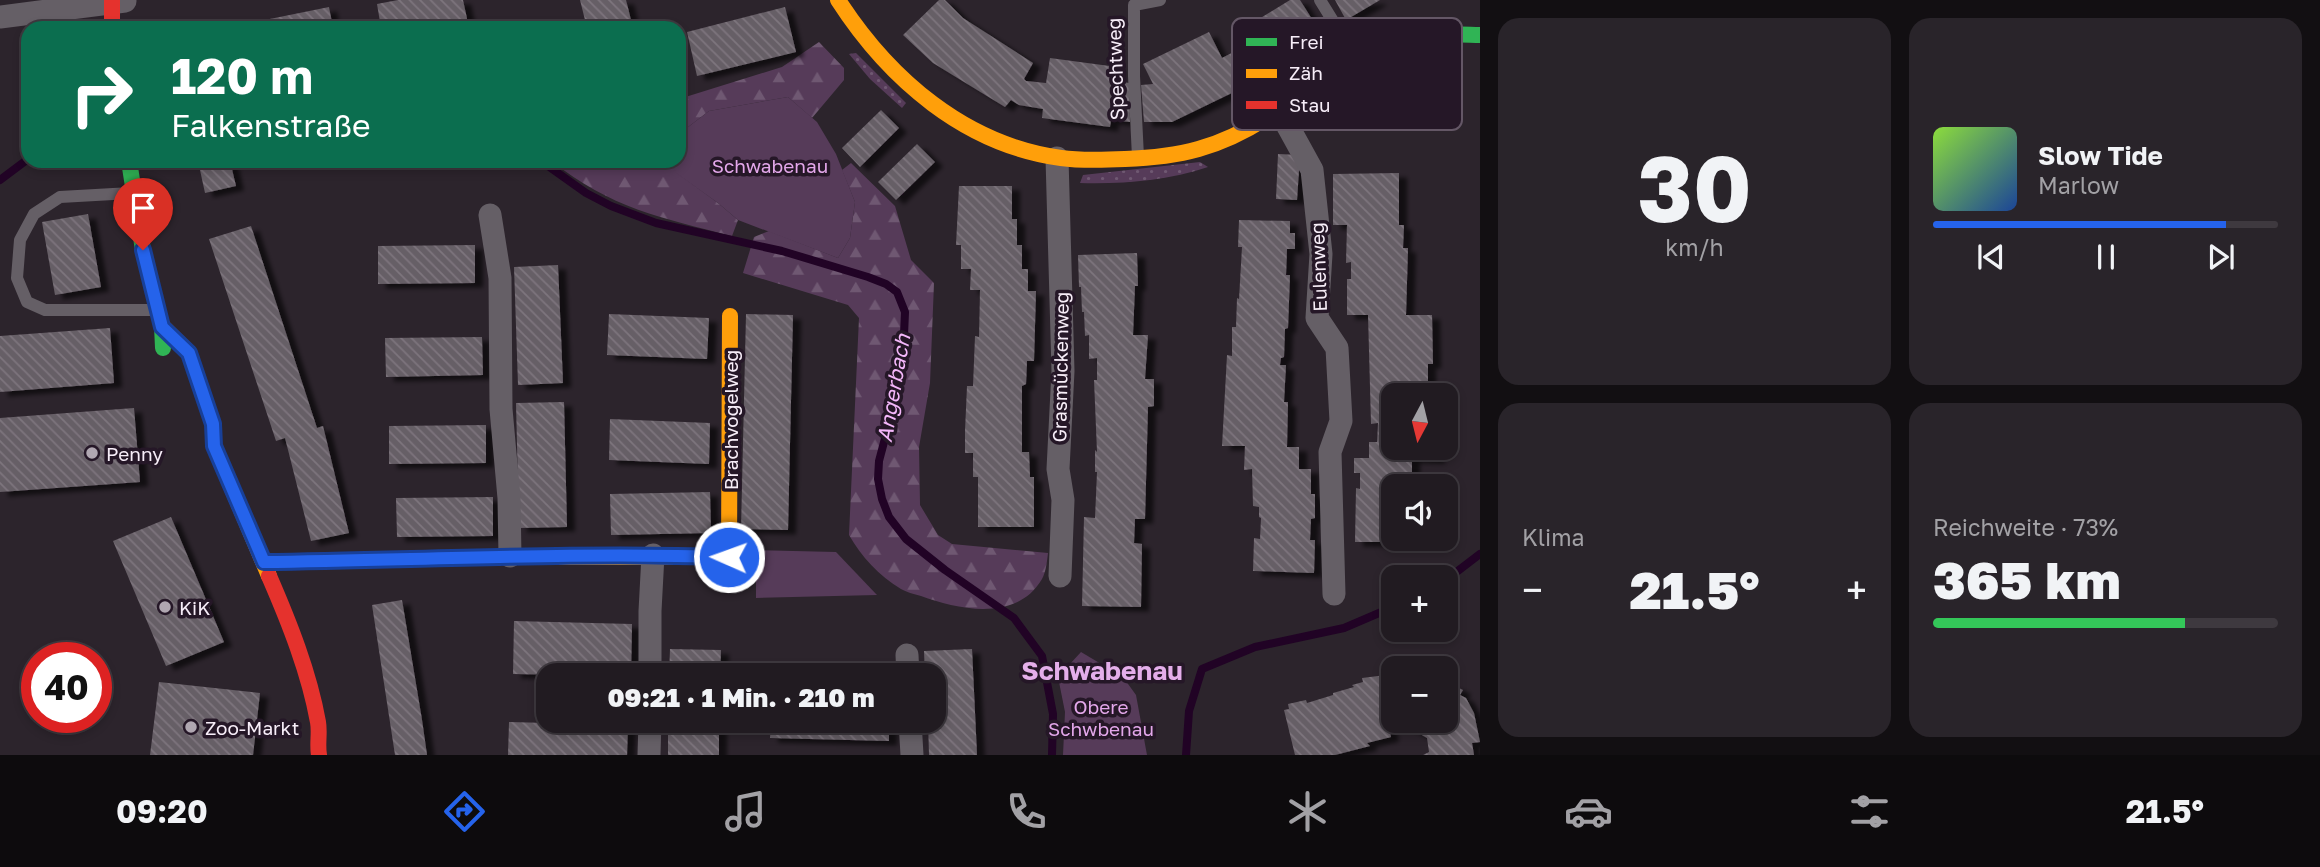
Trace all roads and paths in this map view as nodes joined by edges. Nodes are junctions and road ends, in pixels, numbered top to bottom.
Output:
1 (1160, 0) edge
2 (1320, 0) edge
3 (118, 1) edge
4 (843, 2) edge
5 (0, 18) edge
6 (1331, 18) edge
7 (114, 21) edge
8 (1462, 35) edge
9 (1480, 35) edge
10 (1242, 130) edge
11 (1290, 130) edge
12 (1057, 158) junction
13 (1139, 158) junction
14 (130, 168) edge
15 (134, 192) junction
16 (490, 215) dead end
17 (158, 310) junction
18 (730, 316) dead end
19 (162, 327) junction
20 (167, 360) dead end
21 (193, 433) dead end
22 (214, 446) junction
23 (653, 555) junction
24 (510, 556) junction
25 (264, 562) junction
26 (1060, 576) dead end
27 (1334, 594) dead end
28 (650, 663) edge
29 (319, 725) junction
30 (650, 733) edge
31 (911, 733) edge
32 (338, 740) dead end
33 (319, 755) edge
34 (649, 755) edge
35 (912, 755) edge

1 - 13 lane, Spechtweg
2 - 6 lane
3 - 5 street
3 - 7 street
4 - 12 street
8 - 9 street
10 - 13 street
11 - 27 street, Eulenweg
12 - 13 street
12 - 26 street, Grasmückenweg
14 - 15 street
15 - 17 street
15 - 17 lane
16 - 24 street
17 - 19 street
18 - 23 street, Brachvogelweg
19 - 20 street
19 - 22 street
21 - 22 street
22 - 25 street
23 - 24 street, Brachvogelweg
23 - 28 street
24 - 25 street, Brachvogelweg
25 - 29 street
29 - 32 street
29 - 33 street
30 - 34 street
31 - 35 street

